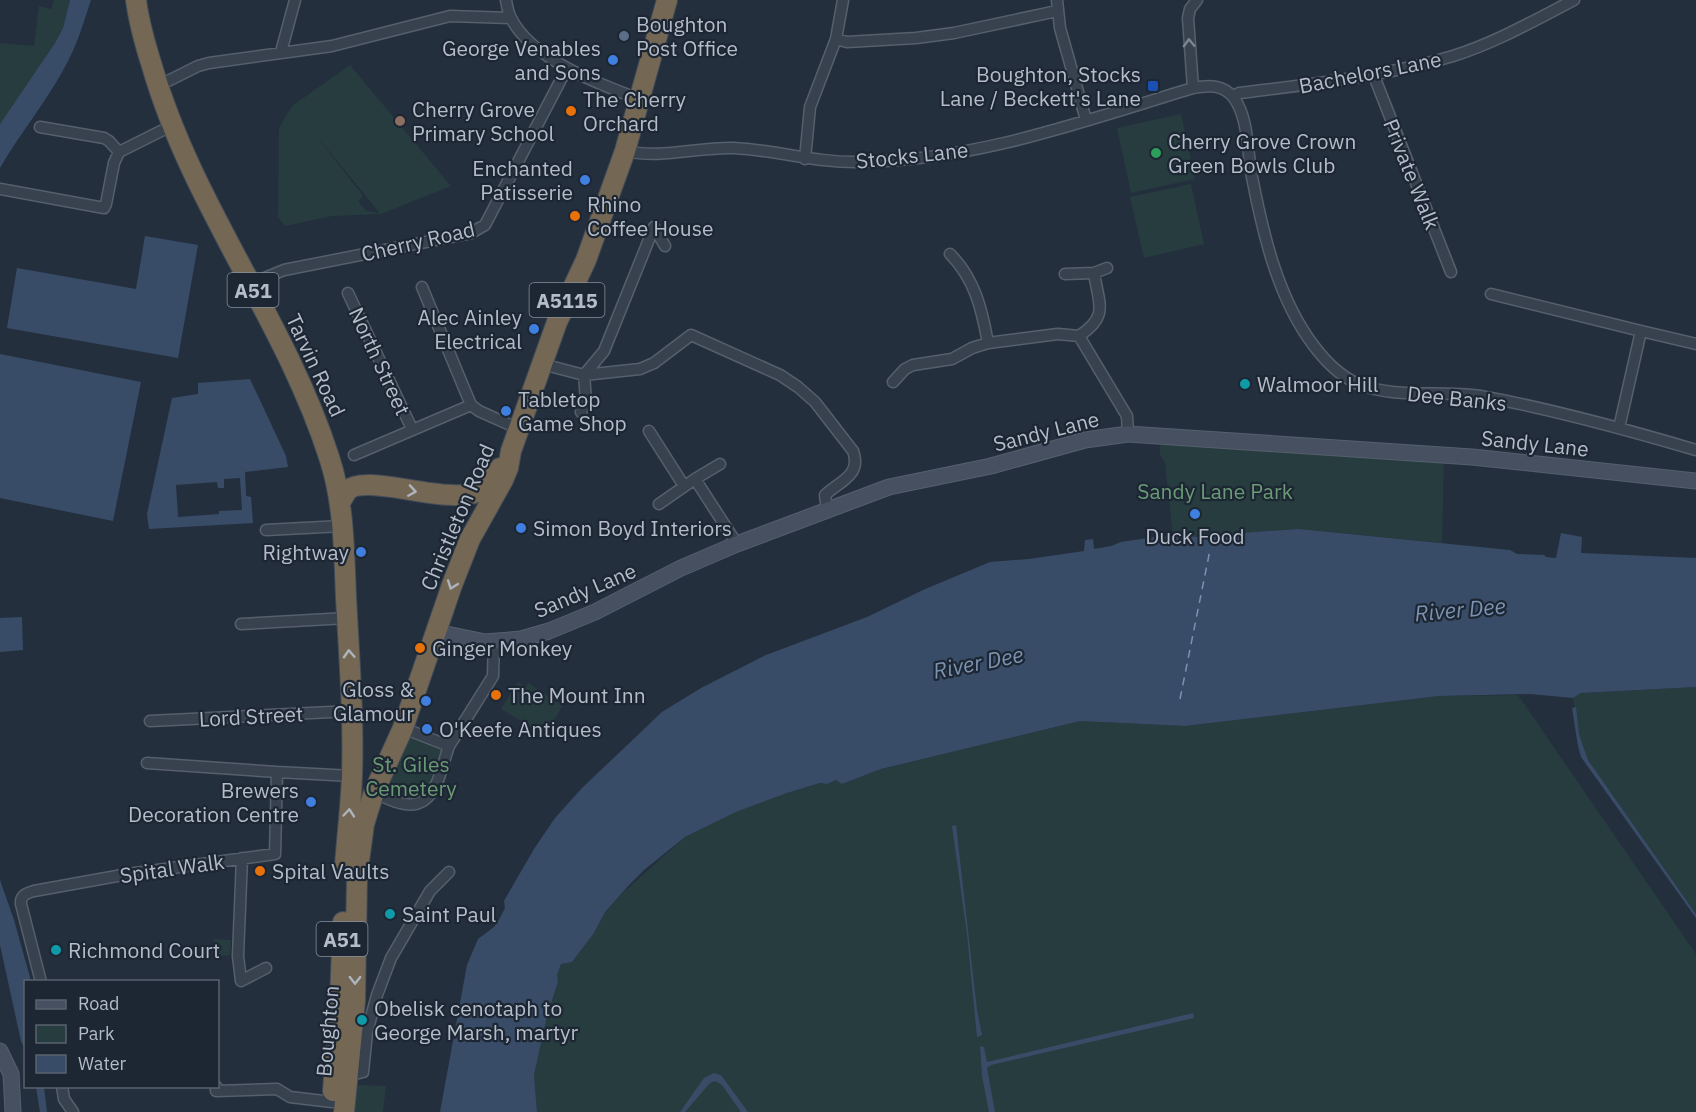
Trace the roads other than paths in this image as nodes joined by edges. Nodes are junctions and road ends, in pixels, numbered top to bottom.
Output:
1 (136, 0) edge
2 (295, 0) edge
3 (506, 0) edge
4 (667, 0) edge
5 (843, 0) edge
6 (1197, 0) edge
7 (1574, 0) edge
8 (1057, 6) edge
9 (510, 18) junction
10 (836, 39) junction
11 (281, 52) junction
12 (567, 68) junction
13 (1374, 76) junction
14 (158, 86) junction
15 (1193, 88) junction
16 (1233, 96) junction
17 (639, 99) junction
18 (1086, 120) junction
19 (171, 126) junction
20 (40, 127) dead end
21 (625, 151) junction
22 (119, 152) junction
23 (806, 159) junction
24 (0, 189) edge
25 (665, 246) dead end
26 (950, 254) dead end
27 (970, 258) dead end
28 (959, 263) junction
29 (1107, 268) dead end
30 (1451, 272) dead end
31 (1094, 273) junction
32 (1065, 274) dead end
33 (250, 284) junction
34 (422, 287) dead end
35 (348, 293) dead end
36 (1491, 294) dead end
37 (1641, 331) junction
38 (1079, 336) junction
39 (988, 343) junction
40 (1696, 344) edge
41 (542, 364) junction
42 (584, 375) junction
43 (893, 382) dead end
44 (471, 405) junction
45 (581, 412) dead end
46 (1619, 428) junction
47 (412, 429) junction
48 (519, 429) junction
49 (649, 431) dead end
50 (1128, 434) junction
51 (1696, 450) edge
52 (511, 451) junction
53 (329, 455) junction
54 (354, 455) dead end
55 (720, 464) dead end
56 (695, 479) junction
57 (1696, 481) edge
58 (374, 485) junction
59 (684, 486) junction
60 (449, 497) junction
61 (340, 502) junction
62 (659, 504) dead end
63 (827, 510) junction
64 (342, 526) junction
65 (266, 531) dead end
66 (470, 539) junction
67 (737, 544) junction
68 (347, 618) junction
69 (241, 624) dead end
70 (437, 632) junction
71 (494, 642) junction
72 (352, 711) junction
73 (150, 722) dead end
74 (404, 728) junction
75 (449, 746) junction
76 (147, 763) dead end
77 (277, 772) junction
78 (352, 776) junction
79 (377, 785) junction
80 (242, 858) junction
81 (449, 872) dead end
82 (266, 968) dead end
83 (41, 980) edge
84 (0, 1051) edge
85 (348, 1076) junction
86 (6, 1087) edge
87 (62, 1088) edge
88 (216, 1088) edge
89 (335, 1109) edge
90 (13, 1112) edge
91 (73, 1112) edge

1 - 14 highway, Tarvin Road / A51
2 - 11 street
3 - 9 street
4 - 17 highway, Christleton Road / A5115
5 - 10 street
15 -> 6 street
7 - 13 street, Bachelors Lane
8 - 10 street
8 - 18 street
9 - 11 street
9 - 12 street
10 - 23 street
11 - 14 street
12 - 17 street
12 - 33 street, Cherry Road
13 - 16 street, Bachelors Lane
13 - 30 street, Private Walk
14 - 19 highway, Tarvin Road / A51
15 - 16 street
15 - 18 street, Stocks Lane
16 - 46 street, Dee Banks
17 - 21 highway, Christleton Road / A5115
18 - 23 street, Stocks Lane
19 - 22 street
19 - 33 highway, Tarvin Road / A51
20 - 22 street
21 - 23 street, Stocks Lane
21 - 41 highway, Christleton Road / A5115
22 - 24 street
25 - 42 street
26 - 28 street
27 - 28 street
28 - 39 street
29 - 31 street
31 - 32 street
31 - 38 street
33 - 53 highway, Tarvin Road / A51
34 - 44 street
35 - 47 street, North Street
36 - 37 street
37 - 40 street
37 - 46 street
38 - 39 street
38 - 50 street
39 - 43 street
41 - 42 street
41 - 48 highway, Christleton Road / A5115
42 - 45 street
42 - 63 street
44 - 47 street
44 - 48 street
46 - 51 street, Dee Banks
47 - 54 street
48 - 52 highway, Christleton Road / A5115
49 - 59 street
50 - 57 main road, Sandy Lane
50 - 63 main road, Sandy Lane
52 - 60 highway, A5115
52 - 66 highway, Christleton Road / A5115
53 - 58 highway
53 - 61 highway, Tarvin Road / A51
55 - 56 street
56 - 59 street
56 - 67 street
58 -> 60 highway
58 - 61 highway
59 - 62 street
60 - 66 highway, A51
61 - 64 highway, Tarvin Road / A51
63 - 67 main road, Sandy Lane
64 - 65 street
64 - 68 highway, Tarvin Road / A51
66 -> 70 highway, Christleton Road / A51
67 - 71 main road, Sandy Lane
68 - 69 street
72 -> 68 highway, Tarvin Road / A51
70 - 71 main road, Sandy Lane
70 - 74 highway, Christleton Road / A51
71 - 75 street
72 - 73 street, Lord Street
72 - 78 highway, Tarvin Road / A51
74 - 75 street
74 - 79 highway, Christleton Road / A51
75 - 79 street
76 - 77 street
77 - 78 street
77 - 80 street, Spital Walk
78 - 79 highway
89 -> 78 highway, Boughton / A51
79 -> 85 highway, Boughton / A51
80 - 82 street
80 - 83 street, Spital Walk
81 - 85 street
84 - 86 main road
85 - 89 highway, Boughton / A51
86 - 90 main road
87 - 91 street
88 - 89 street

